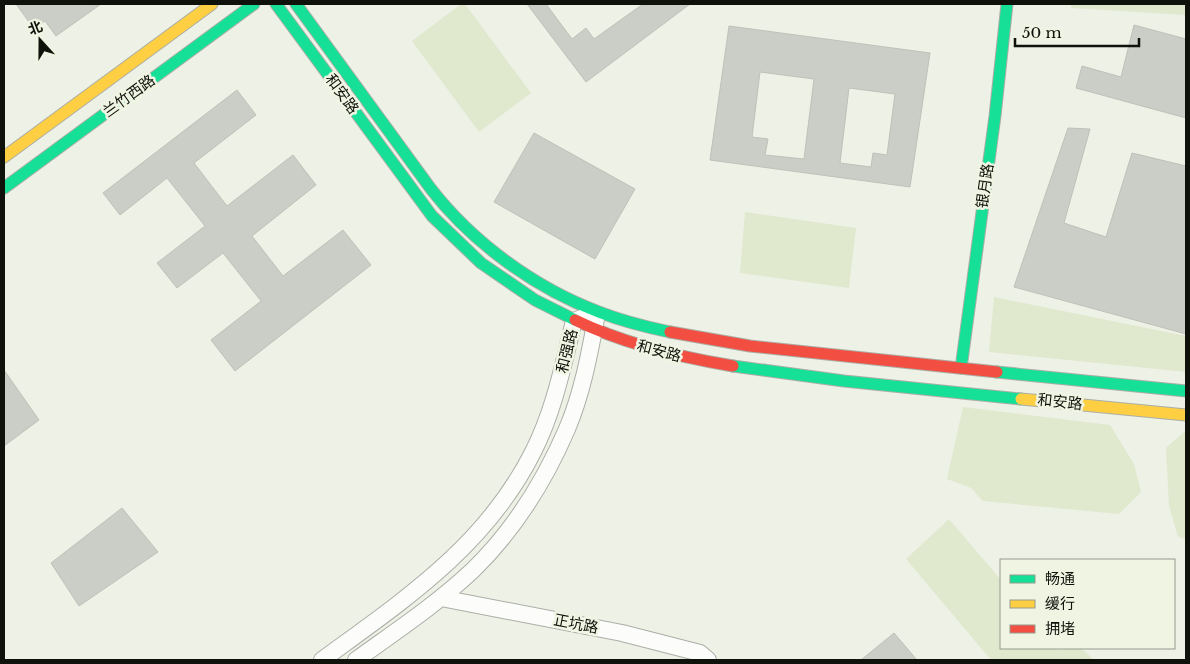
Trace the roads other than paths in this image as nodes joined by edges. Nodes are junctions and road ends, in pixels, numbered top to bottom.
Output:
1 (212, 4) edge
2 (254, 4) edge
3 (276, 4) edge
4 (296, 4) edge
5 (1007, 4) edge
6 (4, 157) edge
7 (4, 188) edge
8 (598, 312) junction
9 (574, 321) junction
10 (656, 329) junction
11 (594, 330) junction
12 (651, 349) junction
13 (961, 368) junction
14 (1186, 391) edge
15 (1186, 414) edge
16 (441, 598) junction
17 (322, 660) edge
18 (356, 660) edge
19 (708, 660) edge

1 - 6 street, 兰竹西路
2 - 7 street, 兰竹西路
3 - 9 street, 和安路
4 - 8 street, 和安路
5 - 13 street, 银月路
8 - 9 street, 和强路
8 - 10 street, 和安路
8 - 11 street, 和强路
9 - 11 street, 和安路
9 - 17 street, 和强路
10 - 12 street
10 - 13 street, 和安路
11 - 12 street, 和安路
11 - 16 street, 和强路
12 - 15 street, 和安路
13 - 14 street, 和安路
16 - 18 street, 和强路
16 - 19 street, 正坑路

